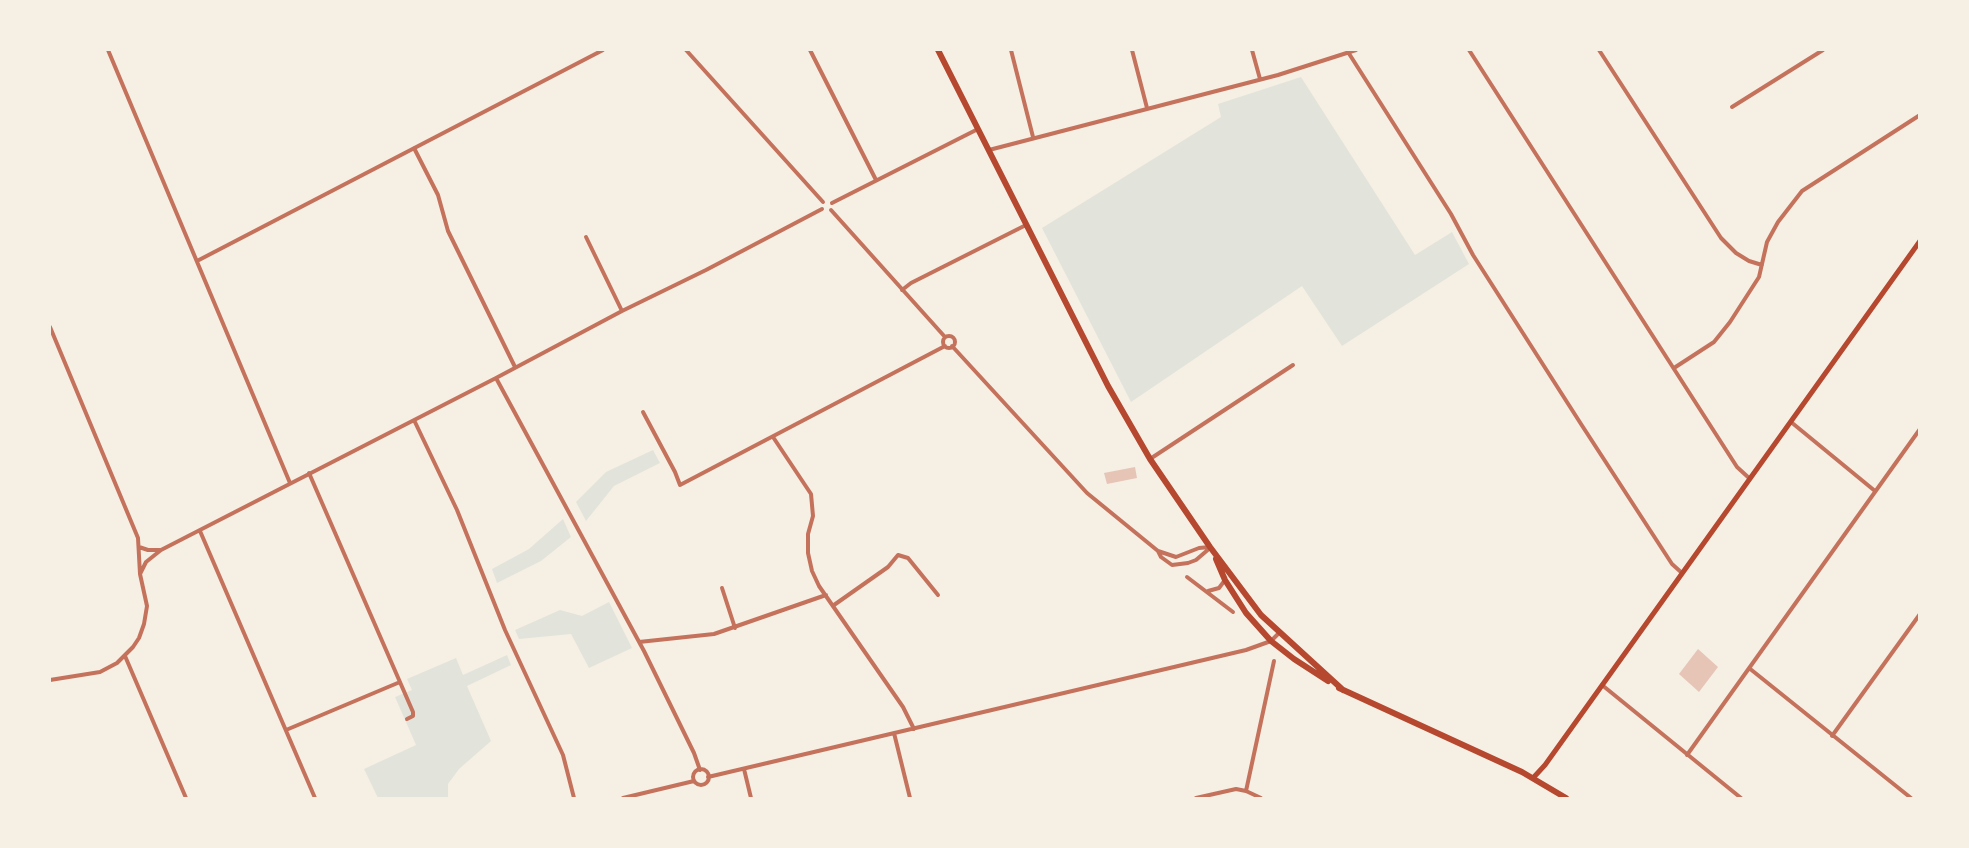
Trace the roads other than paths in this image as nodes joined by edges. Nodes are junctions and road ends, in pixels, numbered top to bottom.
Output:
1 (108, 50) edge
2 (603, 50) edge
3 (686, 50) edge
4 (810, 50) edge
5 (938, 50) edge
6 (1011, 50) edge
7 (1132, 50) edge
8 (1252, 50) edge
9 (1356, 50) edge
10 (1469, 50) edge
11 (1599, 50) edge
12 (1822, 50) edge
13 (1348, 52) junction
14 (1260, 79) junction
15 (1732, 107) dead end
16 (1147, 108) junction
17 (1920, 115) edge
18 (978, 129) junction
19 (1033, 137) junction
20 (414, 148) junction
21 (989, 150) junction
22 (876, 180) junction
23 (823, 202) junction
24 (832, 203) junction
25 (822, 209) junction
26 (831, 210) junction
27 (1026, 225) junction
28 (586, 237) dead end
29 (1920, 241) edge
30 (197, 261) junction
31 (1762, 265) junction
32 (902, 290) junction
33 (622, 310) junction
34 (50, 327) edge
35 (945, 337) junction
36 (945, 346) junction
37 (952, 346) junction
38 (1293, 364) dead end
39 (515, 368) junction
40 (1674, 368) junction
41 (496, 378) junction
42 (643, 412) dead end
43 (414, 420) junction
44 (1790, 422) junction
45 (1920, 429) edge
46 (773, 437) junction
47 (1150, 459) junction
48 (309, 473) junction
49 (1749, 478) junction
50 (290, 483) junction
51 (1875, 491) junction
52 (200, 531) junction
53 (139, 547) junction
54 (1210, 547) junction
55 (161, 550) junction
56 (1158, 551) junction
57 (1682, 573) junction
58 (140, 574) junction
59 (1187, 577) dead end
60 (1225, 580) junction
61 (722, 588) dead end
62 (1207, 591) junction
63 (826, 595) junction
64 (938, 595) dead end
65 (834, 605) junction
66 (1233, 612) dead end
67 (1920, 614) edge
68 (735, 628) junction
69 (1280, 632) junction
70 (1271, 641) junction
71 (639, 642) junction
72 (125, 656) junction
73 (1274, 661) dead end
74 (1749, 668) junction
75 (50, 680) edge
76 (400, 682) junction
77 (1602, 685) junction
78 (1342, 690) junction
79 (407, 719) dead end
80 (914, 729) junction
81 (286, 730) junction
82 (894, 733) junction
83 (1832, 736) junction
84 (1687, 755) junction
85 (744, 769) junction
86 (700, 770) junction
87 (708, 777) junction
88 (1533, 778) junction
89 (694, 781) junction
90 (1246, 791) junction
91 (186, 798) edge
92 (315, 798) edge
93 (574, 798) edge
94 (623, 798) edge
95 (630, 798) edge
96 (751, 798) edge
97 (910, 798) edge
98 (1196, 798) edge
99 (1261, 798) edge
100 (1566, 798) edge
101 (1741, 798) edge
102 (1908, 798) edge

1 - 30 street
2 - 20 street
3 - 23 street
4 - 22 street
5 - 18 main road
6 - 19 street
7 - 16 street
8 - 14 street
9 - 13 street
10 - 40 street
11 - 31 street
12 - 15 street
13 - 14 street
13 - 57 street
14 - 16 street
16 - 19 street
17 - 31 street
18 - 21 main road
18 - 22 street
19 - 21 street
20 - 30 street
20 - 39 street
21 - 27 main road
22 - 24 street
23 - 24 street
23 - 25 street
24 - 26 street
25 - 26 street
25 - 33 street
26 - 32 street
27 - 32 street
27 - 47 main road
28 - 33 street
29 - 44 main road
30 - 50 street
31 - 40 street
32 - 35 street
33 - 39 street
34 - 53 street
35 - 36 street
35 - 37 street
36 - 37 street
36 - 46 street
37 - 56 street
38 - 47 street
39 - 41 street
40 - 49 street
41 - 43 street
41 - 71 street
42 - 46 street
43 - 48 street
43 - 93 street
44 - 49 main road
44 - 51 street
45 - 51 street
46 - 63 street
47 - 54 main road
48 - 50 street
48 - 76 street
49 - 57 main road
50 - 52 street
51 - 74 street
52 - 55 street
52 - 81 street
53 - 55 street
53 - 58 street
54 - 56 street
54 - 56 street
54 - 60 main road
54 - 69 main road
55 - 58 street
57 - 77 main road
58 - 72 street
59 - 62 street
60 - 62 street
60 - 70 main road
61 - 68 street
62 - 66 street
63 - 65 street
63 - 68 street
64 - 65 street
65 - 80 street
67 - 83 street
68 - 71 street
69 - 70 street
69 - 78 main road
70 - 78 main road
70 - 80 street
71 - 86 street
72 - 75 street
72 - 91 street
73 - 90 street
74 - 83 street
74 - 84 street
76 - 79 street
76 - 81 street
77 - 84 street
77 - 88 main road
78 - 88 main road
80 - 82 street
81 - 92 street
82 - 85 street
82 - 97 street
83 - 102 street
84 - 101 street
85 - 87 street
85 - 96 street
86 - 87 street
86 - 89 street
87 - 89 street
88 - 100 main road
89 - 95 street
90 - 98 street
90 - 99 street
94 - 95 street

